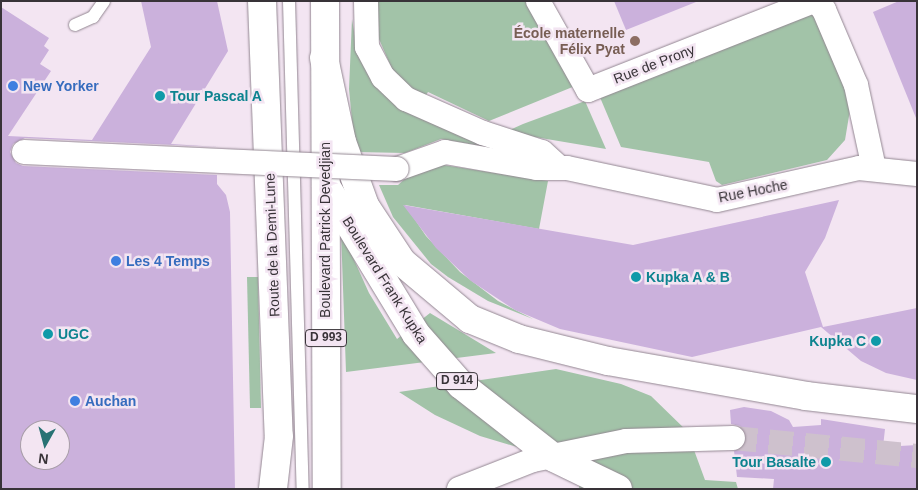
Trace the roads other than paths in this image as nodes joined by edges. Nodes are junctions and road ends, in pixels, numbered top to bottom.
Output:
1 (104, 1) edge
2 (262, 1) edge
3 (289, 1) edge
4 (325, 1) edge
5 (366, 1) edge
6 (538, 1) edge
7 (815, 1) edge
8 (75, 25) dead end
9 (324, 58) junction
10 (24, 152) dead end
11 (217, 163) dead end
12 (268, 166) junction
13 (560, 168) junction
14 (874, 168) junction
15 (917, 174) edge
16 (326, 186) junction
17 (917, 409) edge
18 (733, 438) tunnel mouth
19 (273, 489) edge
20 (303, 489) edge
21 (327, 489) edge
22 (459, 489) edge
23 (618, 489) edge

1 - 8 lane
2 - 12 main road, Route de la Demi-Lune
3 - 20 lane
4 - 9 main road, Boulevard Patrick Devedjian / D 993
5 - 13 street, Rue Hoche
6 - 7 street, Rue de Prony
7 - 14 street
9 - 16 main road, Boulevard Patrick Devedjian / D 993
9 - 17 main road
10 - 13 street, Rue Hoche, bridge
11 - 12 lane
12 - 19 main road, Route de la Demi-Lune
13 - 14 street, Rue Hoche
14 - 15 street, Rue Hoche
16 - 21 main road, Boulevard Patrick Devedjian / D 993
16 - 23 main road, Boulevard Frank Kupka / D 914
18 - 22 street

